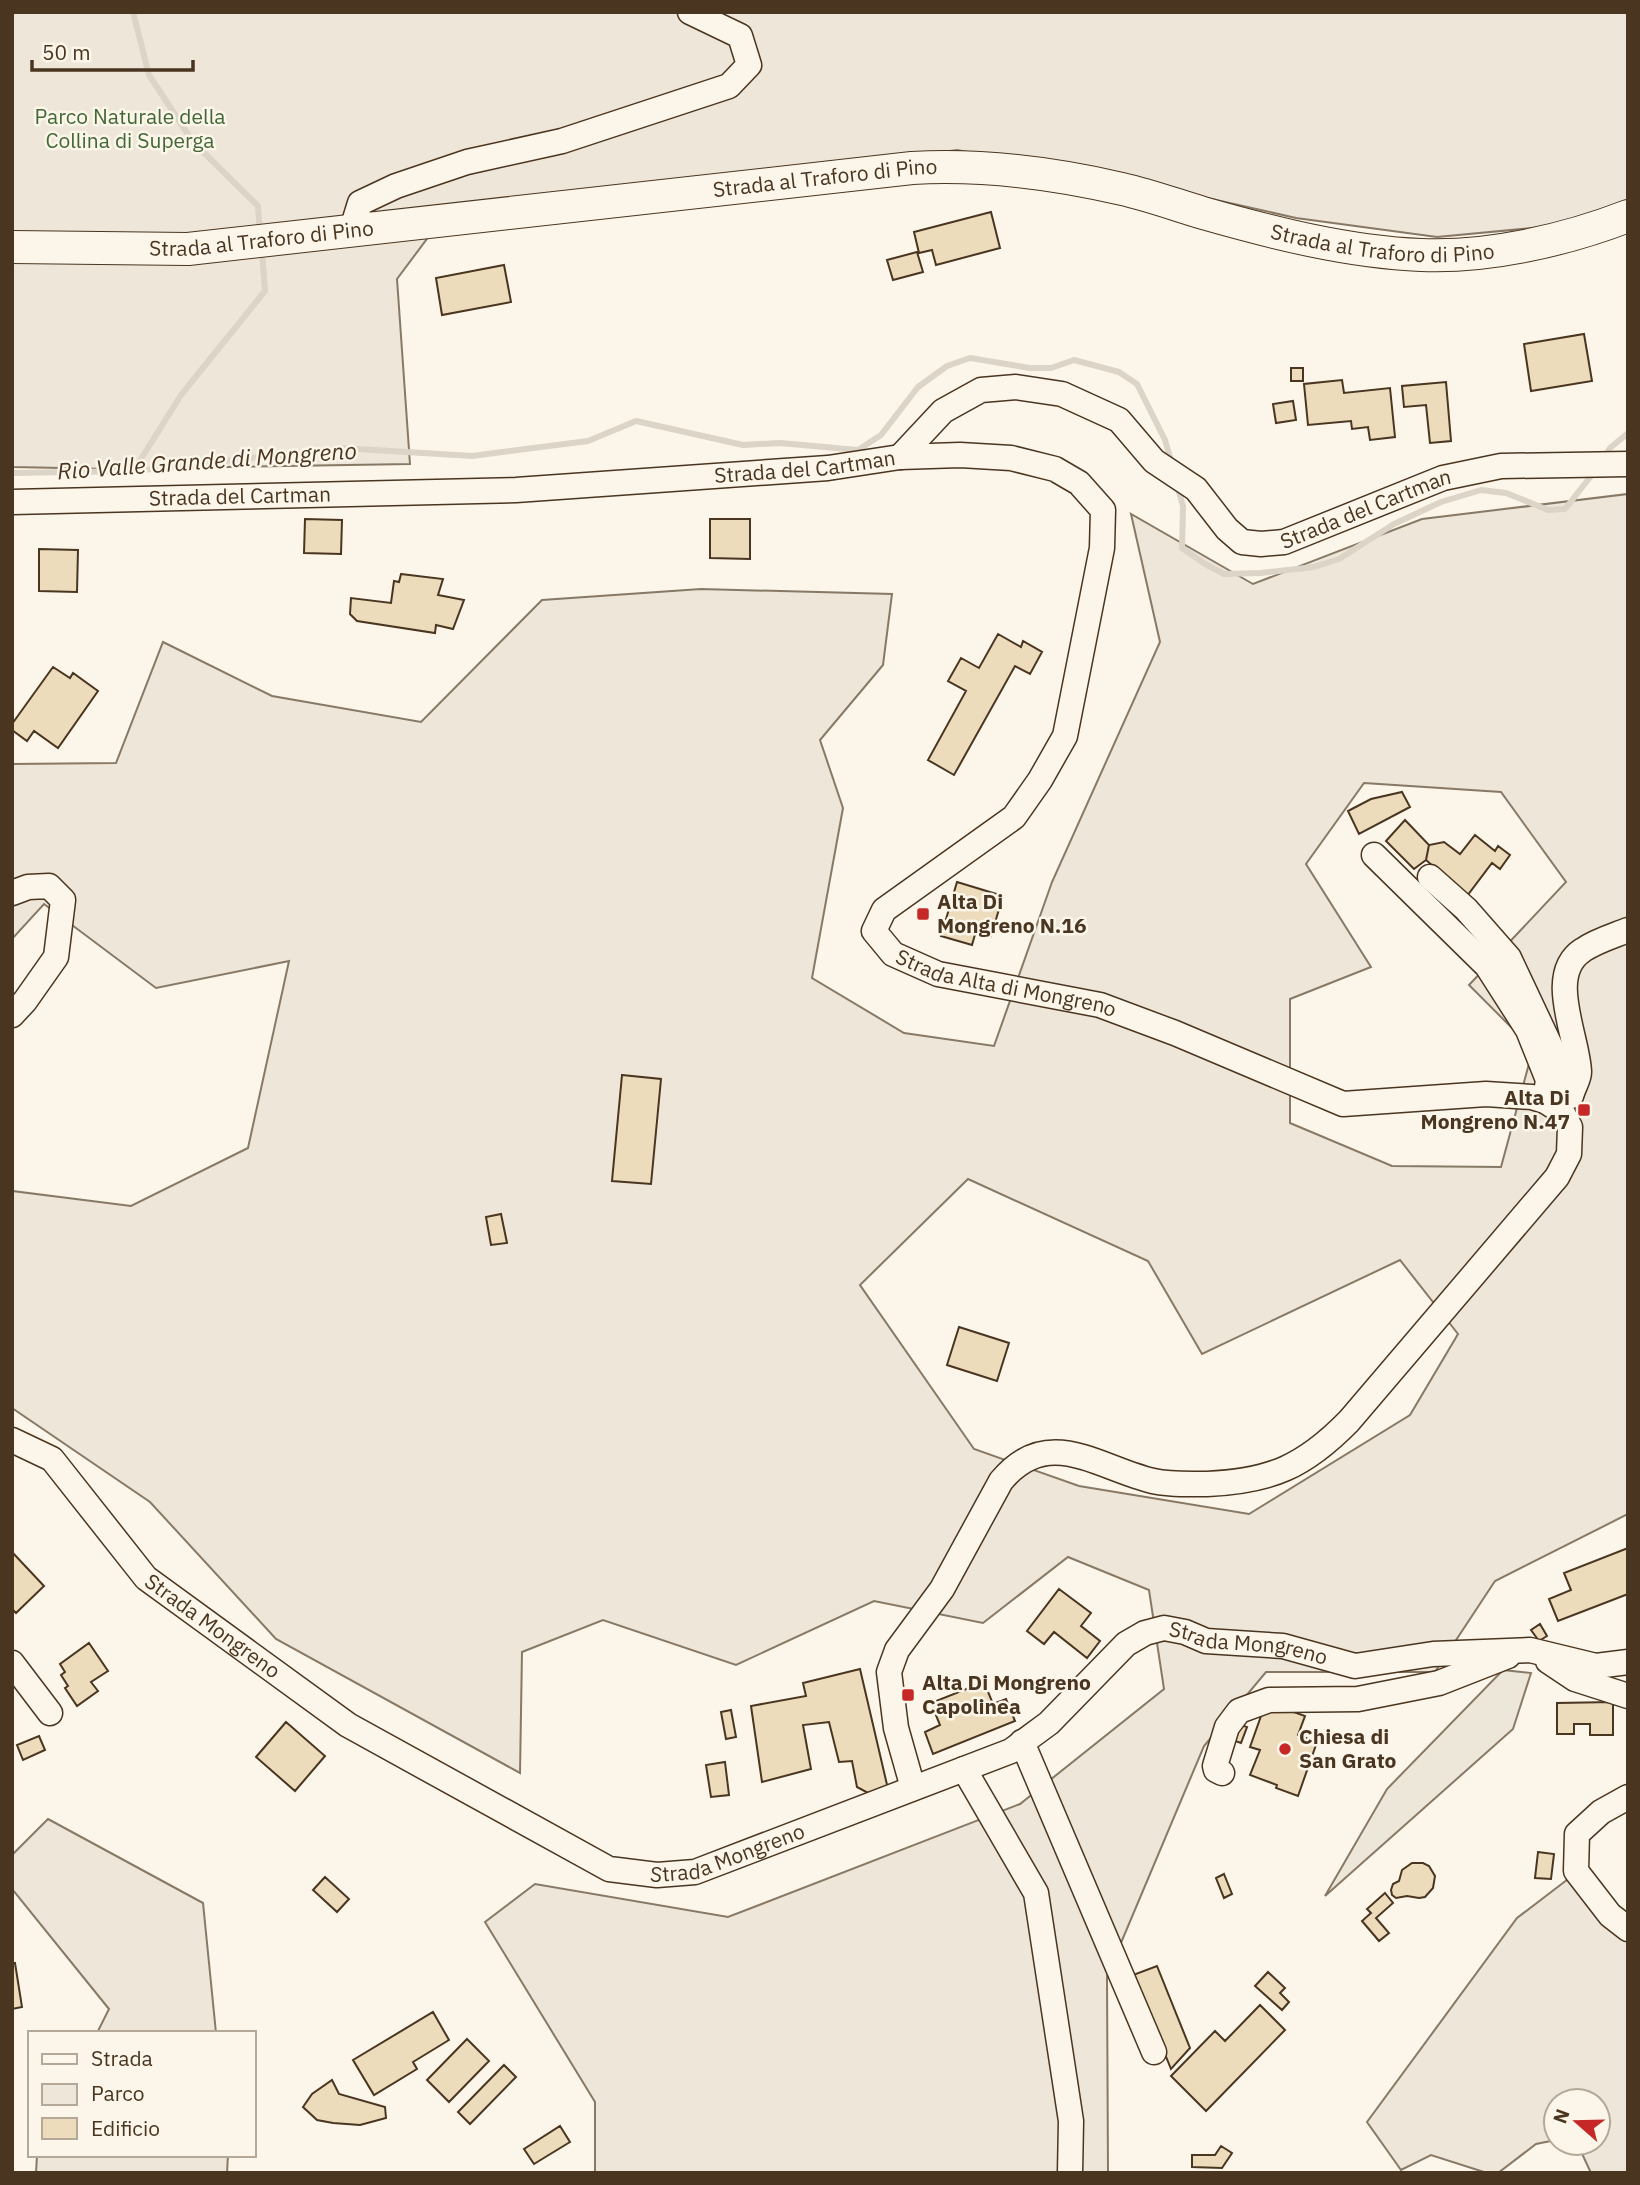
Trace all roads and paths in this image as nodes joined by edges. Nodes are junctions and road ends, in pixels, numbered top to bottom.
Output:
1 (690, 12) edge
2 (1628, 216) edge
3 (351, 232) junction
4 (12, 247) edge
5 (900, 457) junction
6 (1619, 465) edge
7 (12, 502) edge
8 (1374, 855) dead end
9 (1430, 877) dead end
10 (12, 893) edge
11 (1628, 930) edge
12 (12, 1015) edge
13 (1559, 1103) junction
14 (12, 1440) edge
15 (1524, 1657) junction
16 (1628, 1662) edge
17 (12, 1663) edge
18 (21, 1689) edge
19 (1628, 1696) edge
20 (50, 1713) dead end
21 (1022, 1742) junction
22 (964, 1769) junction
23 (1222, 1773) dead end
24 (913, 1788) junction
25 (1628, 1797) edge
26 (1628, 1929) edge
27 (1154, 2052) dead end
28 (1070, 2173) edge

1 - 3 street
2 - 3 main road, Strada al Traforo di Pino
3 - 4 main road, Strada al Traforo di Pino
5 - 6 street, Strada del Cartman
5 - 7 street, Strada del Cartman
5 - 13 street, Strada Alta di Mongreno
8 - 13 street
9 - 13 street
10 - 12 street
11 - 13 street
13 - 24 street
14 - 24 street, Strada Mongreno
15 - 16 street, Strada Mongreno
15 - 19 street
15 - 21 street, Strada Mongreno
15 - 23 street, Strada Mongreno
17 - 18 street
18 - 20 street
21 - 22 street, Strada Mongreno
21 - 27 street
22 - 24 street, Strada Mongreno
22 - 28 street
25 - 26 street

